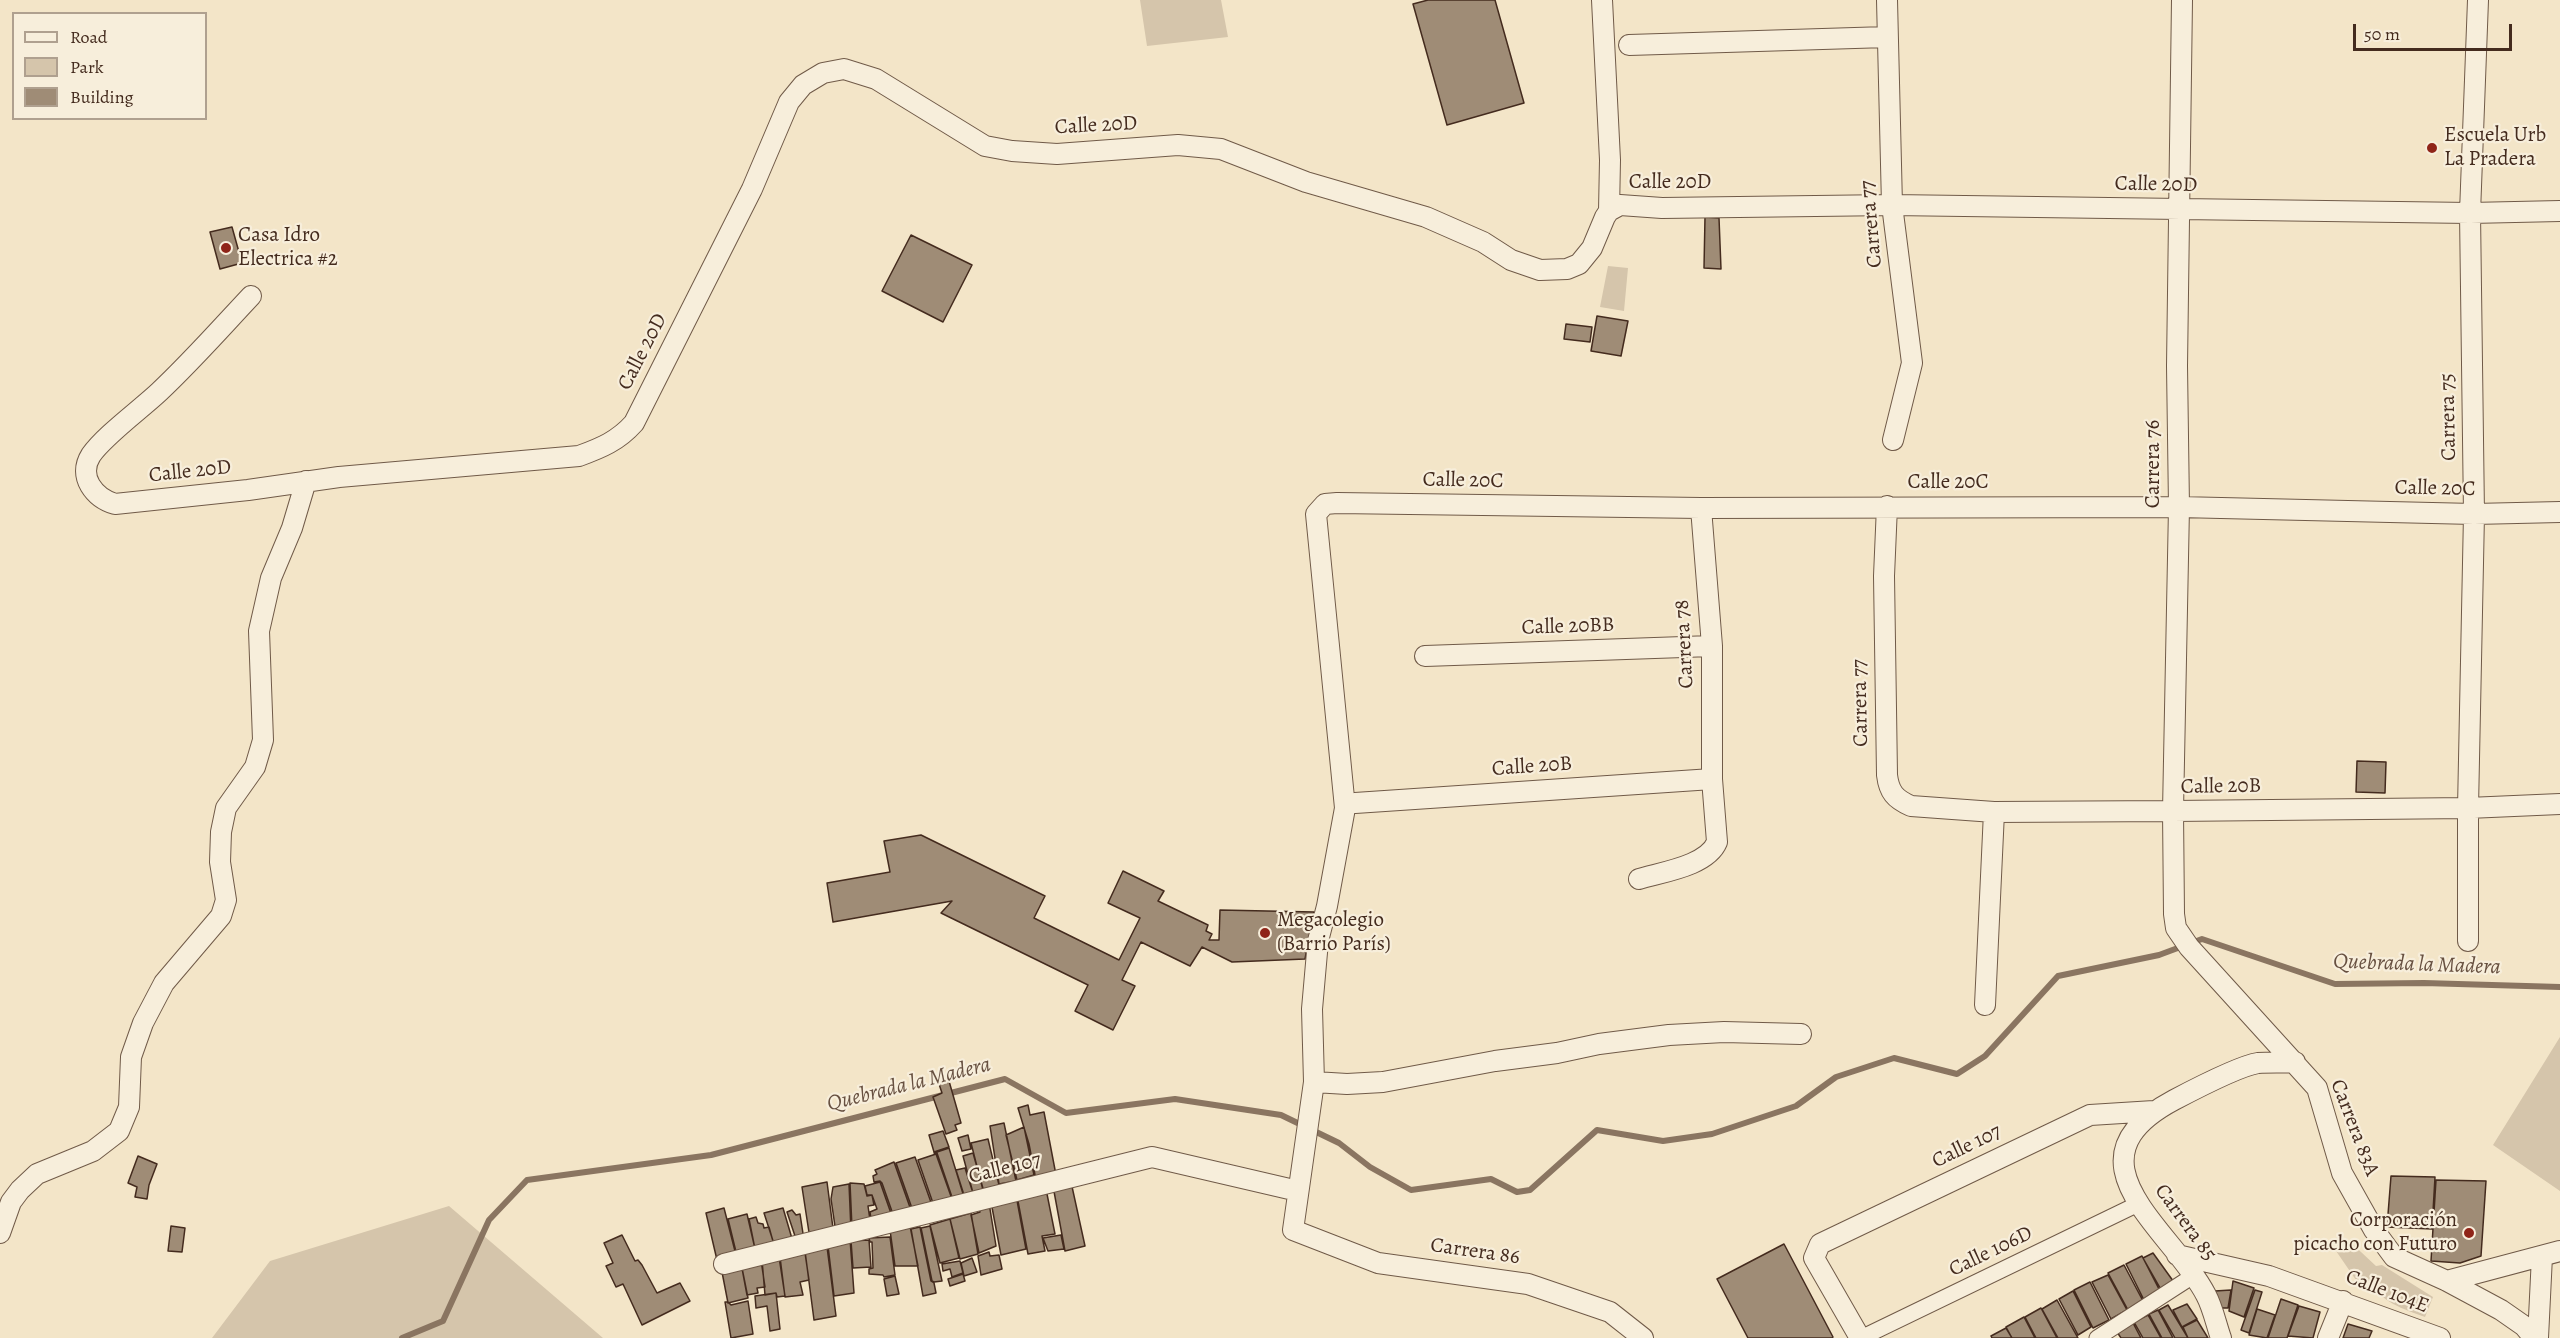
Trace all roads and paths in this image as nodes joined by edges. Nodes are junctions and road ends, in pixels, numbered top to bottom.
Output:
1 (1602, 0) edge
2 (1887, 0) edge
3 (2182, 0) edge
4 (2478, 0) edge
5 (1887, 37) junction
6 (1629, 45) dead end
7 (1892, 204) junction
8 (2180, 209) junction
9 (1609, 211) junction
10 (2560, 211) edge
11 (2470, 213) junction
12 (252, 296) dead end
13 (1893, 440) dead end
14 (306, 481) junction
15 (1887, 506) junction
16 (2179, 507) junction
17 (1701, 508) junction
18 (2560, 512) edge
19 (2474, 514) junction
20 (1712, 646) junction
21 (1425, 656) dead end
22 (1712, 779) junction
23 (1889, 790) joint
24 (1355, 802) dead end
25 (2560, 804) edge
26 (2468, 808) junction
27 (1994, 812) junction
28 (2174, 812) junction
29 (1639, 879) dead end
30 (2176, 928) joint
31 (2468, 941) dead end
32 (1985, 1005) dead end
33 (1801, 1034) dead end
34 (2295, 1062) junction
35 (1314, 1082) junction
36 (2154, 1111) junction
37 (2131, 1134) joint
38 (1298, 1191) junction
39 (2138, 1204) junction
40 (0, 1233) edge
41 (2551, 1253) edge
42 (2177, 1255) junction
43 (724, 1264) dead end
44 (2193, 1276) junction
45 (2447, 1281) junction
46 (2343, 1301) junction
47 (1643, 1338) edge
48 (1861, 1338) edge
49 (2097, 1338) edge
50 (2221, 1338) edge
51 (2328, 1338) edge
52 (2440, 1338) edge
53 (2536, 1338) edge

1 - 9 street
2 - 5 street, Carrera 77
3 - 8 street, Carrera 76
4 - 11 street, Carrera 75
5 - 6 street
5 - 7 street, Carrera 77
7 - 8 street, Calle 20D
7 - 9 street, Calle 20D
7 - 13 street, Carrera 77
8 - 11 street, Calle 20D
8 - 16 street, Carrera 76
9 - 14 street, Calle 20D
10 - 11 street, Calle 20D
11 - 19 street, Carrera 75
12 - 14 street, Calle 20D
14 - 40 street
15 - 16 street, Calle 20C
15 - 17 street, Calle 20C
15 - 23 street, Carrera 77
16 - 19 street, Calle 20C
16 - 28 street, Carrera 76
17 - 20 street, Carrera 78
17 - 35 street, Calle 20C
18 - 19 street, Calle 20C
19 - 26 street, Carrera 75
20 - 21 street, Calle 20BB
20 - 22 street, Carrera 78
22 - 24 street, Calle 20B
22 - 29 street, Carrera 78
23 - 27 street, Calle 20B
25 - 26 street, Calle 20B
26 - 28 street, Calle 20B
26 - 31 street, Carrera 75
27 - 28 street, Calle 20B
27 - 32 street
28 - 30 street, Carrera 76
30 - 34 street, Carrera 83A
33 - 35 street
34 - 36 street, Calle 107
34 - 45 street, Carrera 83A
35 - 38 street
36 - 37 street, Calle 107
36 - 48 street, Calle 107
37 - 39 street, Carrera 85
38 - 43 street, Calle 107
38 - 47 street, Carrera 86
39 - 42 street, Carrera 85
39 - 48 street, Calle 106D
41 - 45 street
41 - 53 street
42 - 44 street, Carrera 85
42 - 46 street, Calle 104E
44 - 49 street
44 - 50 street, Carrera 85
45 - 53 street, Carrera 83A
46 - 51 street
46 - 52 street, Calle 104E

